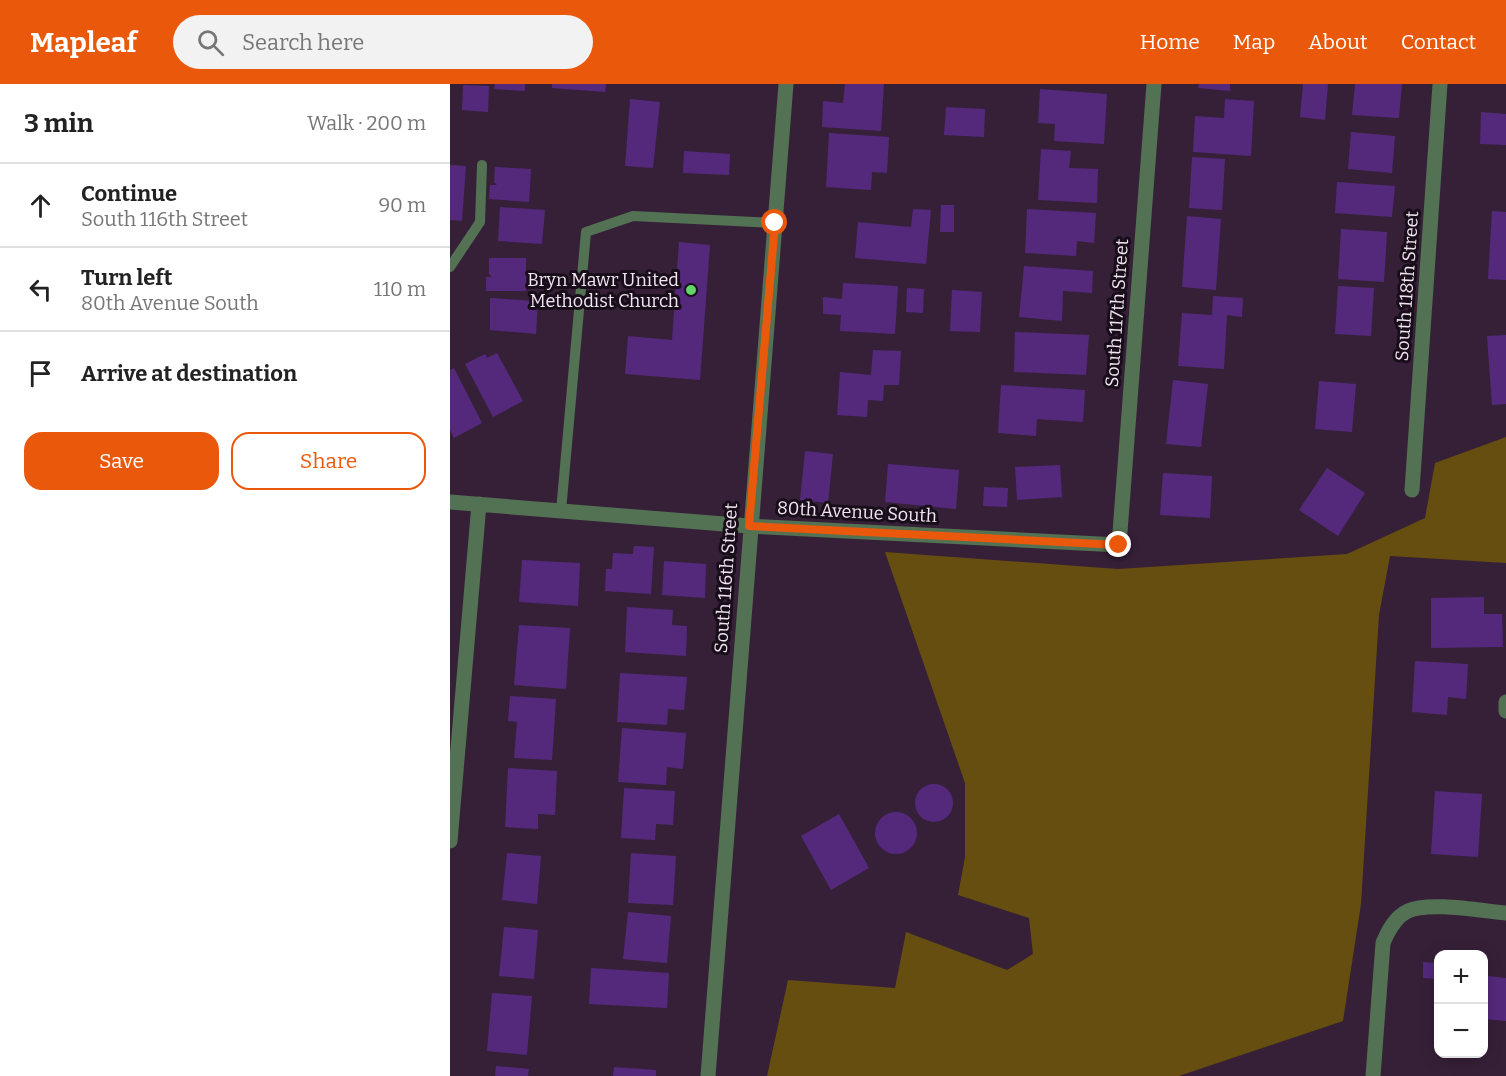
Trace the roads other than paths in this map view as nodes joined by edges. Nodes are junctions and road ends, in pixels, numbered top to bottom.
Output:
1 (786, 84) edge
2 (1154, 84) edge
3 (1440, 84) edge
4 (482, 165) dead end
5 (775, 223) junction
6 (450, 267) edge
7 (1412, 490) dead end
8 (450, 502) edge
9 (479, 504) junction
10 (561, 511) junction
11 (749, 526) junction
12 (1119, 545) joint
13 (1506, 702) edge
14 (1506, 711) edge
15 (450, 841) edge
16 (1506, 913) edge
17 (708, 1076) edge
18 (1373, 1076) edge

1 - 5 street, South 116th Street
2 - 12 street, South 117th Street
3 - 7 street, South 118th Street
4 - 6 lane
5 - 10 lane
5 - 11 street, South 116th Street
8 - 9 street, 80th Avenue South
9 - 10 street, 80th Avenue South
9 - 15 street
10 - 11 street, 80th Avenue South
11 - 12 street, 80th Avenue South
11 - 17 street, South 116th Street
13 - 14 street
16 - 18 street

